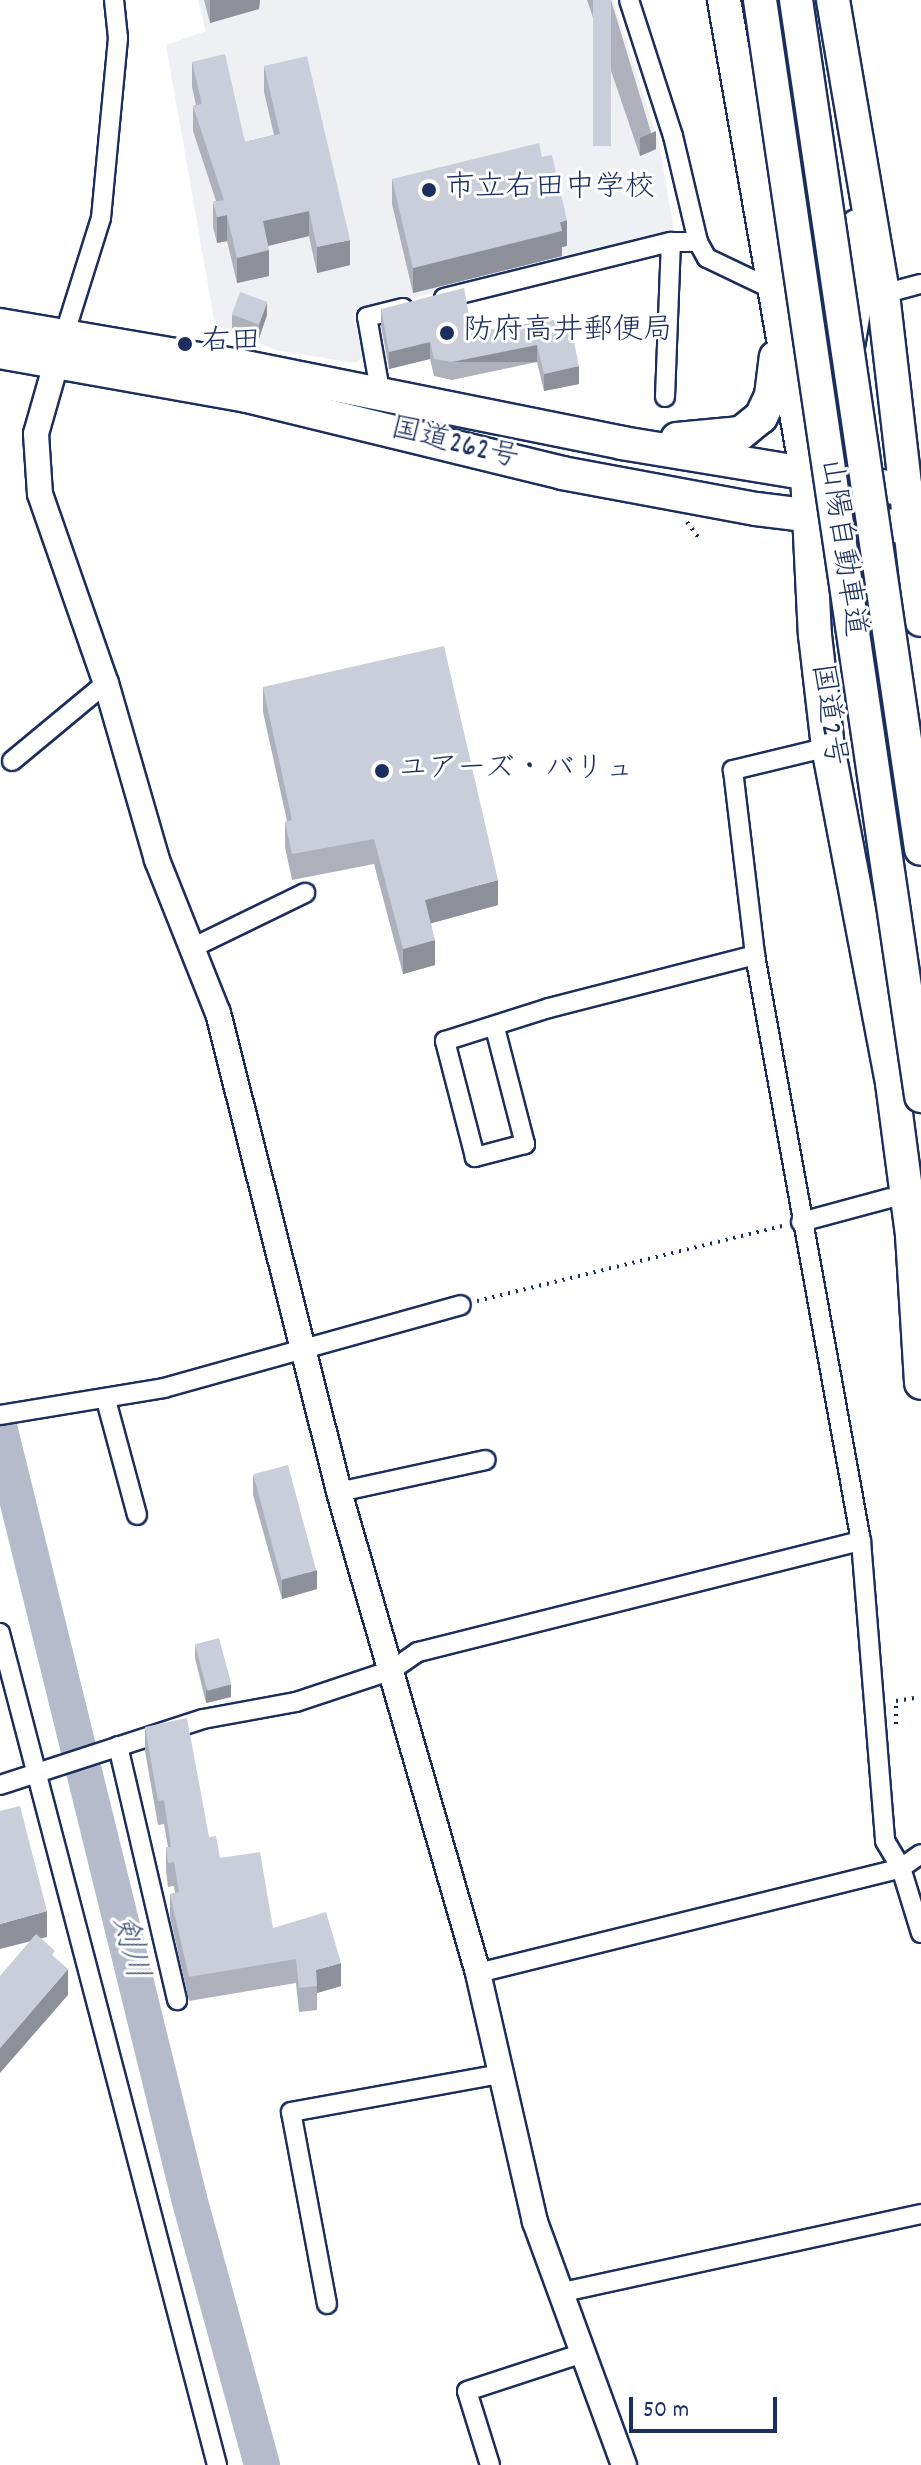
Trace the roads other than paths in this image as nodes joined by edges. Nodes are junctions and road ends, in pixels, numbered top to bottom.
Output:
1 (114, 0) edge
2 (629, 0) edge
3 (724, 0) edge
4 (760, 0) edge
5 (796, 0) edge
6 (833, 0) edge
7 (858, 147) junction
8 (671, 242) junction
9 (698, 242) junction
10 (921, 284) edge
11 (883, 294) junction
12 (775, 304) junction
13 (0, 325) edge
14 (60, 349) junction
15 (0, 352) edge
16 (381, 396) junction
17 (665, 397) dead end
18 (622, 443) junction
19 (805, 471) junction
20 (907, 490) junction
21 (756, 509) junction
22 (812, 518) junction
23 (910, 528) junction
24 (921, 620) edge
25 (106, 683) junction
26 (828, 747) junction
27 (12, 761) dead end
28 (921, 849) edge
29 (305, 893) dead end
30 (192, 948) junction
31 (755, 955) junction
32 (495, 1028) junction
33 (921, 1096) edge
34 (890, 1198) dead end
35 (801, 1222) junction
36 (461, 1305) road end
37 (301, 1349) junction
38 (921, 1383) edge
39 (106, 1400) junction
40 (0, 1415) edge
41 (486, 1460) dead end
42 (339, 1492) junction
43 (137, 1515) dead end
44 (861, 1541) junction
45 (0, 1633) edge
46 (392, 1670) junction
47 (111, 1749) junction
48 (39, 1771) junction
49 (0, 1785) edge
50 (921, 1854) edge
51 (901, 1868) junction
52 (921, 1933) edge
53 (478, 1973) junction
54 (177, 2000) dead end
55 (500, 2074) junction
56 (921, 2214) edge
57 (559, 2293) junction
58 (327, 2304) dead end
59 (580, 2354) junction
60 (217, 2465) edge
61 (490, 2465) edge
62 (624, 2465) edge

1 - 14 street
2 - 9 street
3 - 12 highway, 国道2号
4 - 33 highway, 山陽自動車道, bridge
5 - 28 highway, 山陽自動車道, bridge
6 - 7 highway
7 - 11 highway
7 - 19 highway
8 - 9 street
8 - 16 street
8 - 17 street
9 - 12 street
10 - 11 street
11 - 20 highway
12 - 18 highway
12 - 19 highway, 国道2号
13 - 14 highway, 国道262号
14 - 15 highway, 国道262号
14 - 16 highway, 国道262号
14 - 21 highway, 国道262号
14 - 25 street
16 - 18 highway, 国道262号
18 - 19 highway, 国道262号
19 - 20 highway, 国道262号
19 - 21 highway
19 - 22 highway, 国道2号
20 - 23 highway
21 - 22 highway, 国道262号
22 - 23 highway, 国道262号
22 - 26 highway, 国道2号
23 - 24 highway
25 - 27 street
25 - 30 street
26 - 31 street
26 - 38 highway, 国道2号
29 - 30 street
30 - 37 street
31 - 32 street
31 - 35 street
32 - 32 street
34 - 35 street
35 - 44 street
36 - 37 street
37 - 39 street
37 - 42 street
39 - 40 street
39 - 43 street
41 - 42 street
42 - 46 street
44 - 46 street
44 - 51 street
45 - 48 street
46 - 47 street
46 - 53 street
47 - 48 street
47 - 54 street
48 - 49 street
48 - 60 street
50 - 51 street
51 - 52 street
51 - 53 street
53 - 55 street
55 - 57 street
55 - 58 street
56 - 57 street
57 - 59 street
59 - 61 street
59 - 62 street

